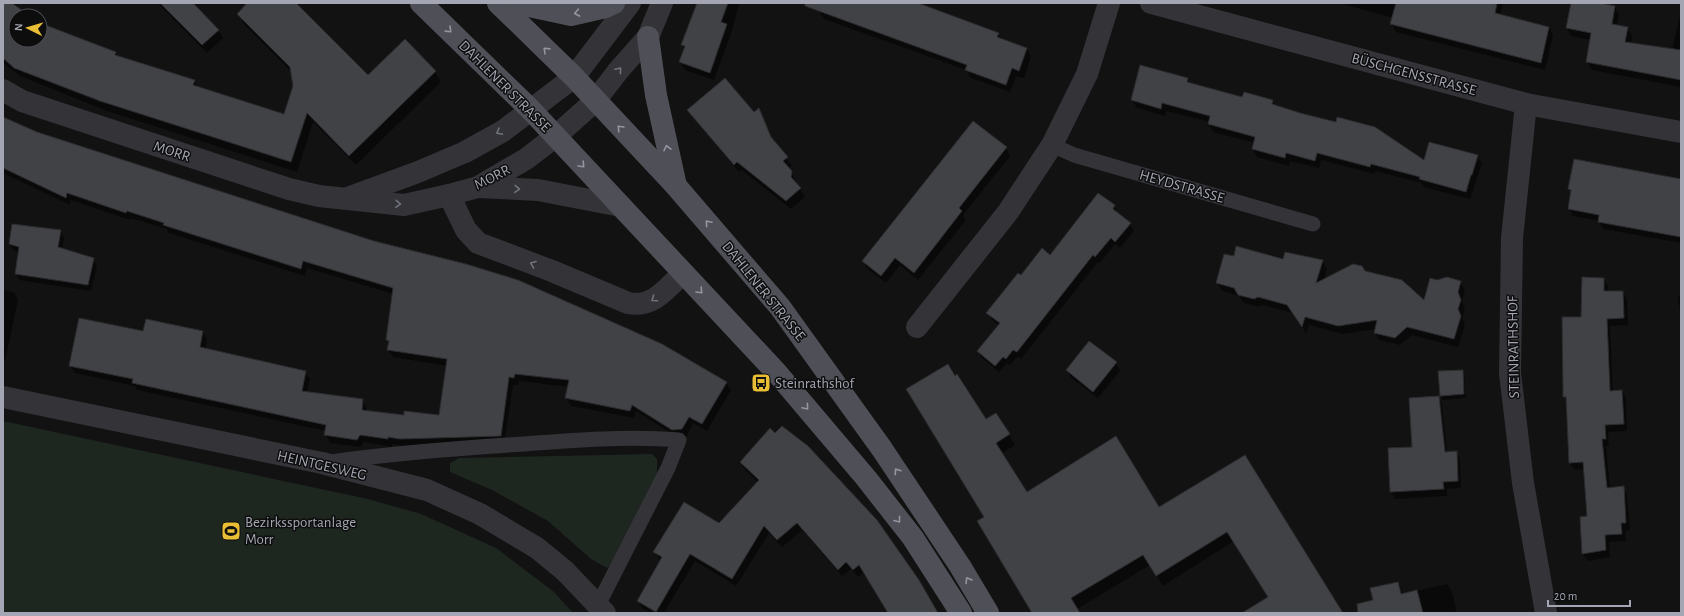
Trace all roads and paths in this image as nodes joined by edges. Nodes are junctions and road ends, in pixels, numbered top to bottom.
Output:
1 (421, 3) edge
2 (498, 3) edge
3 (515, 3) edge
4 (614, 3) edge
5 (630, 3) edge
6 (662, 3) edge
7 (1109, 3) edge
8 (1151, 3) edge
9 (648, 38) junction
10 (574, 77) junction
11 (3, 90) edge
12 (595, 101) junction
13 (1526, 104) junction
14 (531, 110) junction
15 (1681, 132) edge
16 (556, 136) junction
17 (1052, 144) junction
18 (676, 186) junction
19 (478, 187) junction
20 (449, 195) junction
21 (345, 199) junction
22 (621, 206) junction
23 (1314, 224) dead end
24 (683, 273) junction
25 (917, 327) dead end
26 (3, 397) edge
27 (322, 463) junction
28 (602, 609) edge
29 (961, 613) edge
30 (988, 613) edge
31 (1546, 613) edge

1 -> 14 main road, DAHLENER STRASSE
10 -> 2 main road, DAHLENER STRASSE
4 -> 3 main road
5 - 10 street, MORR
6 - 9 street
7 - 17 street
8 - 13 street, BÜSCHGENSSTRASSE
12 -> 9 street, MORR
18 -> 9 main road
10 - 12 main road, DAHLENER STRASSE
10 - 14 street, MORR
11 - 21 street, MORR
12 - 16 street, MORR
18 -> 12 main road, DAHLENER STRASSE
13 - 15 street, BÜSCHGENSSTRASSE
13 - 31 street, STEINRATHSHOF
14 - 16 main road, DAHLENER STRASSE
14 -> 21 street, MORR
16 - 19 street, MORR
16 -> 22 main road, DAHLENER STRASSE
17 - 23 lane, HEYDSTRASSE
17 - 25 street
30 -> 18 main road, DAHLENER STRASSE
19 - 20 street, MORR
19 -> 22 street
21 -> 20 street, MORR
24 -> 20 street
22 - 24 main road, DAHLENER STRASSE
24 -> 29 main road, DAHLENER STRASSE
26 - 27 street, HEINTGESWEG
27 - 28 street, HEINTGESWEG
27 - 28 lane

